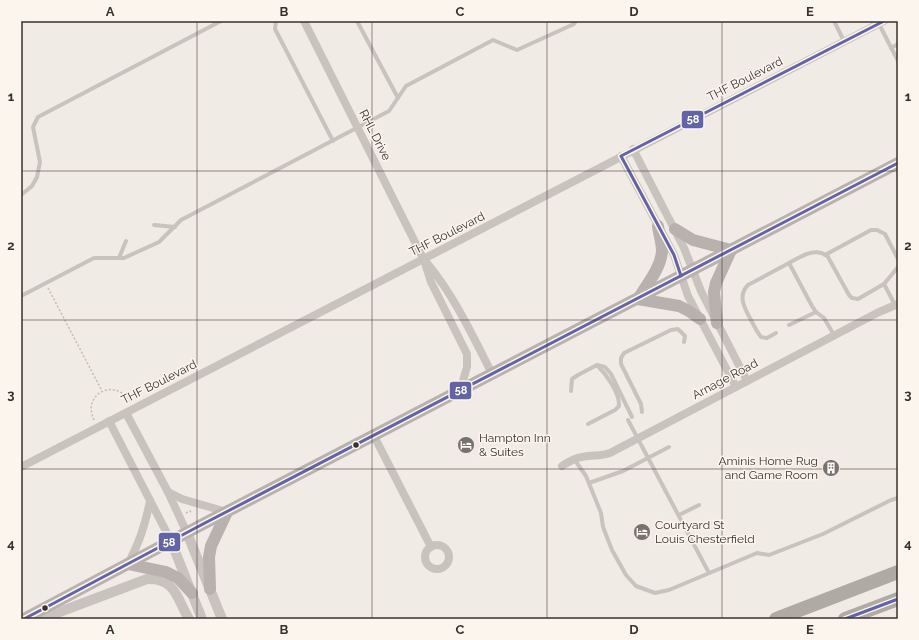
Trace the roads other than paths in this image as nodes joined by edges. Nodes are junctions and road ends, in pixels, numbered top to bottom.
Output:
1 (221, 21) edge
2 (276, 21) edge
3 (304, 21) edge
4 (357, 21) edge
5 (576, 21) edge
6 (834, 21) edge
7 (881, 22) edge
8 (844, 41) junction
9 (898, 44) edge
10 (891, 48) junction
11 (898, 61) edge
12 (398, 98) junction
13 (358, 128) junction
14 (332, 141) junction
15 (634, 149) junction
16 (621, 156) junction
17 (898, 163) edge
18 (21, 195) edge
19 (154, 225) dead end
20 (175, 226) junction
21 (658, 226) junction
22 (675, 229) junction
23 (126, 241) dead end
24 (731, 250) junction
25 (826, 255) junction
26 (119, 258) junction
27 (898, 259) edge
28 (424, 260) junction
29 (789, 264) junction
30 (898, 267) edge
31 (693, 270) junction
32 (681, 276) junction
33 (884, 284) junction
34 (21, 296) edge
35 (638, 299) junction
36 (896, 305) edge
37 (816, 312) junction
38 (700, 319) junction
39 (717, 323) junction
40 (789, 325) dead end
41 (776, 333) dead end
42 (834, 335) junction
43 (684, 342) dead end
44 (597, 365) junction
45 (492, 374) junction
46 (747, 381) junction
47 (736, 387) junction
48 (460, 391) junction
49 (571, 391) dead end
50 (129, 411) junction
51 (642, 412) dead end
52 (632, 417) dead end
53 (628, 420) dead end
54 (109, 421) junction
55 (588, 424) dead end
56 (374, 436) junction
57 (638, 438) junction
58 (669, 447) dead end
59 (648, 458) junction
60 (574, 459) junction
61 (562, 466) dead end
62 (21, 467) edge
63 (589, 483) junction
64 (168, 492) junction
65 (898, 498) edge
66 (150, 501) junction
67 (699, 505) dead end
68 (227, 512) junction
69 (679, 516) junction
70 (187, 533) junction
71 (171, 541) junction
72 (431, 547) dead end
73 (128, 564) junction
74 (898, 572) edge
75 (709, 573) junction
76 (210, 589) junction
77 (192, 593) junction
78 (898, 599) edge
79 (24, 619) edge
80 (42, 619) edge
81 (189, 619) edge
82 (202, 619) edge
83 (222, 619) edge
84 (776, 619) edge
85 (845, 619) edge

1 - 18 lane
2 - 14 lane
3 - 13 street, RHL Drive
4 - 12 lane
5 - 12 lane
6 - 8 lane
7 - 8 street, THF Boulevard
7 - 10 lane
8 - 15 street, THF Boulevard
9 - 10 lane
10 - 11 lane
12 - 13 lane
13 - 14 lane
13 - 28 street, RHL Drive
14 - 20 lane
15 - 16 street, THF Boulevard
15 - 22 street
16 - 21 street
16 - 28 street, THF Boulevard
17 - 24 main road
19 - 20 lane
20 - 26 lane
21 - 32 street
21 - 35 main road
22 - 24 main road
22 - 31 street
23 - 26 lane
24 - 31 main road
24 - 39 main road
25 - 27 lane
25 - 29 lane
25 - 33 lane
26 - 34 lane
28 - 45 street, RHL Drive
28 - 48 street, RHL Drive
28 - 50 street, THF Boulevard
29 - 37 lane
29 - 41 lane
30 - 33 lane
31 - 32 main road
31 - 39 street
32 - 35 main road
32 - 38 street
33 - 36 lane
35 - 38 main road
35 - 45 main road
36 - 42 street, Arnage Road
37 - 40 lane
37 - 42 lane
38 - 47 street
39 - 46 street
42 - 46 street, Arnage Road
43 - 51 lane
44 - 49 lane
44 - 52 lane
44 - 55 lane
45 - 48 main road
46 - 47 street, Arnage Road
47 - 57 street, Arnage Road
48 - 56 main road
50 - 54 street, THF Boulevard
50 - 64 street
53 - 57 lane
54 - 62 street, THF Boulevard
54 - 66 street
56 - 68 main road
56 - 72 street
57 - 59 lane
57 - 60 street, Arnage Road
58 - 59 lane
59 - 63 lane
59 - 69 lane
60 - 61 street, Arnage Road
60 - 63 lane
63 - 75 lane
64 - 68 street
64 - 70 street
65 - 75 lane
66 - 71 street
66 - 73 street
67 - 69 lane
68 - 70 main road
68 - 76 main road
69 - 75 lane
70 - 71 main road
70 - 76 street
71 - 73 main road
71 - 77 street
73 - 77 main road
73 - 79 main road
74 - 84 highway
76 - 83 street
77 - 82 street
78 - 85 highway
80 - 81 street

